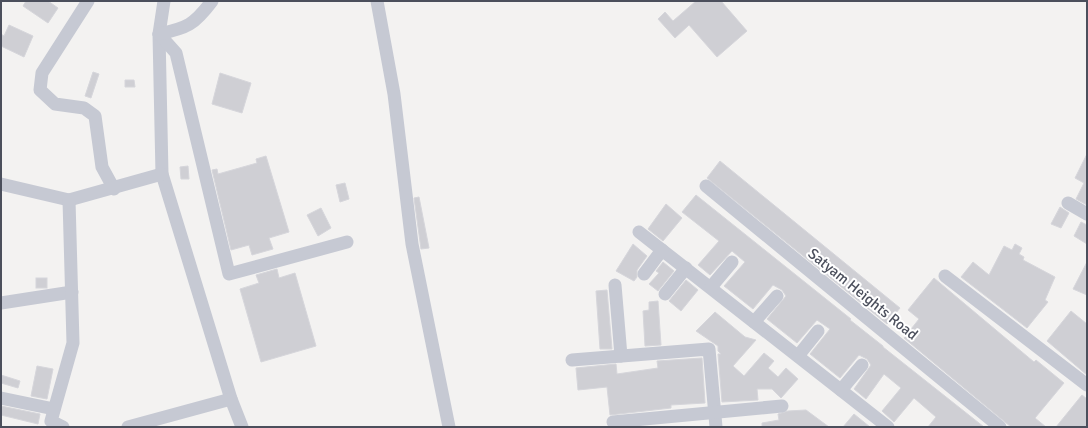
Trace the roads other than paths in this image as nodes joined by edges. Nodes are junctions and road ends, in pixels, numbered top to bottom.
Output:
1 (88, 1) edge
2 (164, 1) edge
3 (212, 1) edge
4 (376, 1) edge
5 (158, 34) junction
6 (162, 174) junction
7 (1, 184) edge
8 (706, 186) dead end
9 (114, 189) junction
10 (70, 200) junction
11 (1068, 203) dead end
12 (1087, 214) edge
13 (639, 232) dead end
14 (347, 242) dead end
15 (662, 250) junction
16 (732, 262) dead end
17 (686, 268) junction
18 (644, 274) dead end
19 (945, 276) dead end
20 (615, 285) dead end
21 (711, 287) junction
22 (72, 292) junction
23 (665, 294) dead end
24 (777, 296) dead end
25 (1, 303) edge
26 (754, 322) junction
27 (818, 330) dead end
28 (621, 356) junction
29 (798, 356) junction
30 (572, 360) dead end
31 (862, 365) dead end
32 (1087, 386) edge
33 (841, 390) junction
34 (1, 398) edge
35 (231, 399) junction
36 (782, 406) dead end
37 (54, 409) junction
38 (715, 412) junction
39 (614, 422) dead end
40 (63, 427) edge
41 (128, 427) edge
42 (242, 427) edge
43 (449, 427) edge
44 (716, 427) edge
45 (888, 427) edge
46 (1000, 427) edge

1 - 9 street
2 - 5 street
3 - 5 street
4 - 43 street
5 - 6 street
5 - 14 street
6 - 9 street
6 - 35 street
7 - 10 street
8 - 46 street, Satyam Heights Road
9 - 10 street
10 - 22 street
11 - 12 street
13 - 15 street
15 - 17 street
15 - 18 street
16 - 21 street
17 - 21 street
17 - 23 street
19 - 32 street
20 - 28 street
21 - 26 street
22 - 25 street
22 - 37 street
24 - 26 street
26 - 29 street
27 - 29 street
28 - 30 street
28 - 38 street
29 - 33 street
31 - 33 street
33 - 45 street
34 - 37 street
35 - 41 street
35 - 42 street
36 - 38 street
37 - 40 street
38 - 39 street
38 - 44 street

